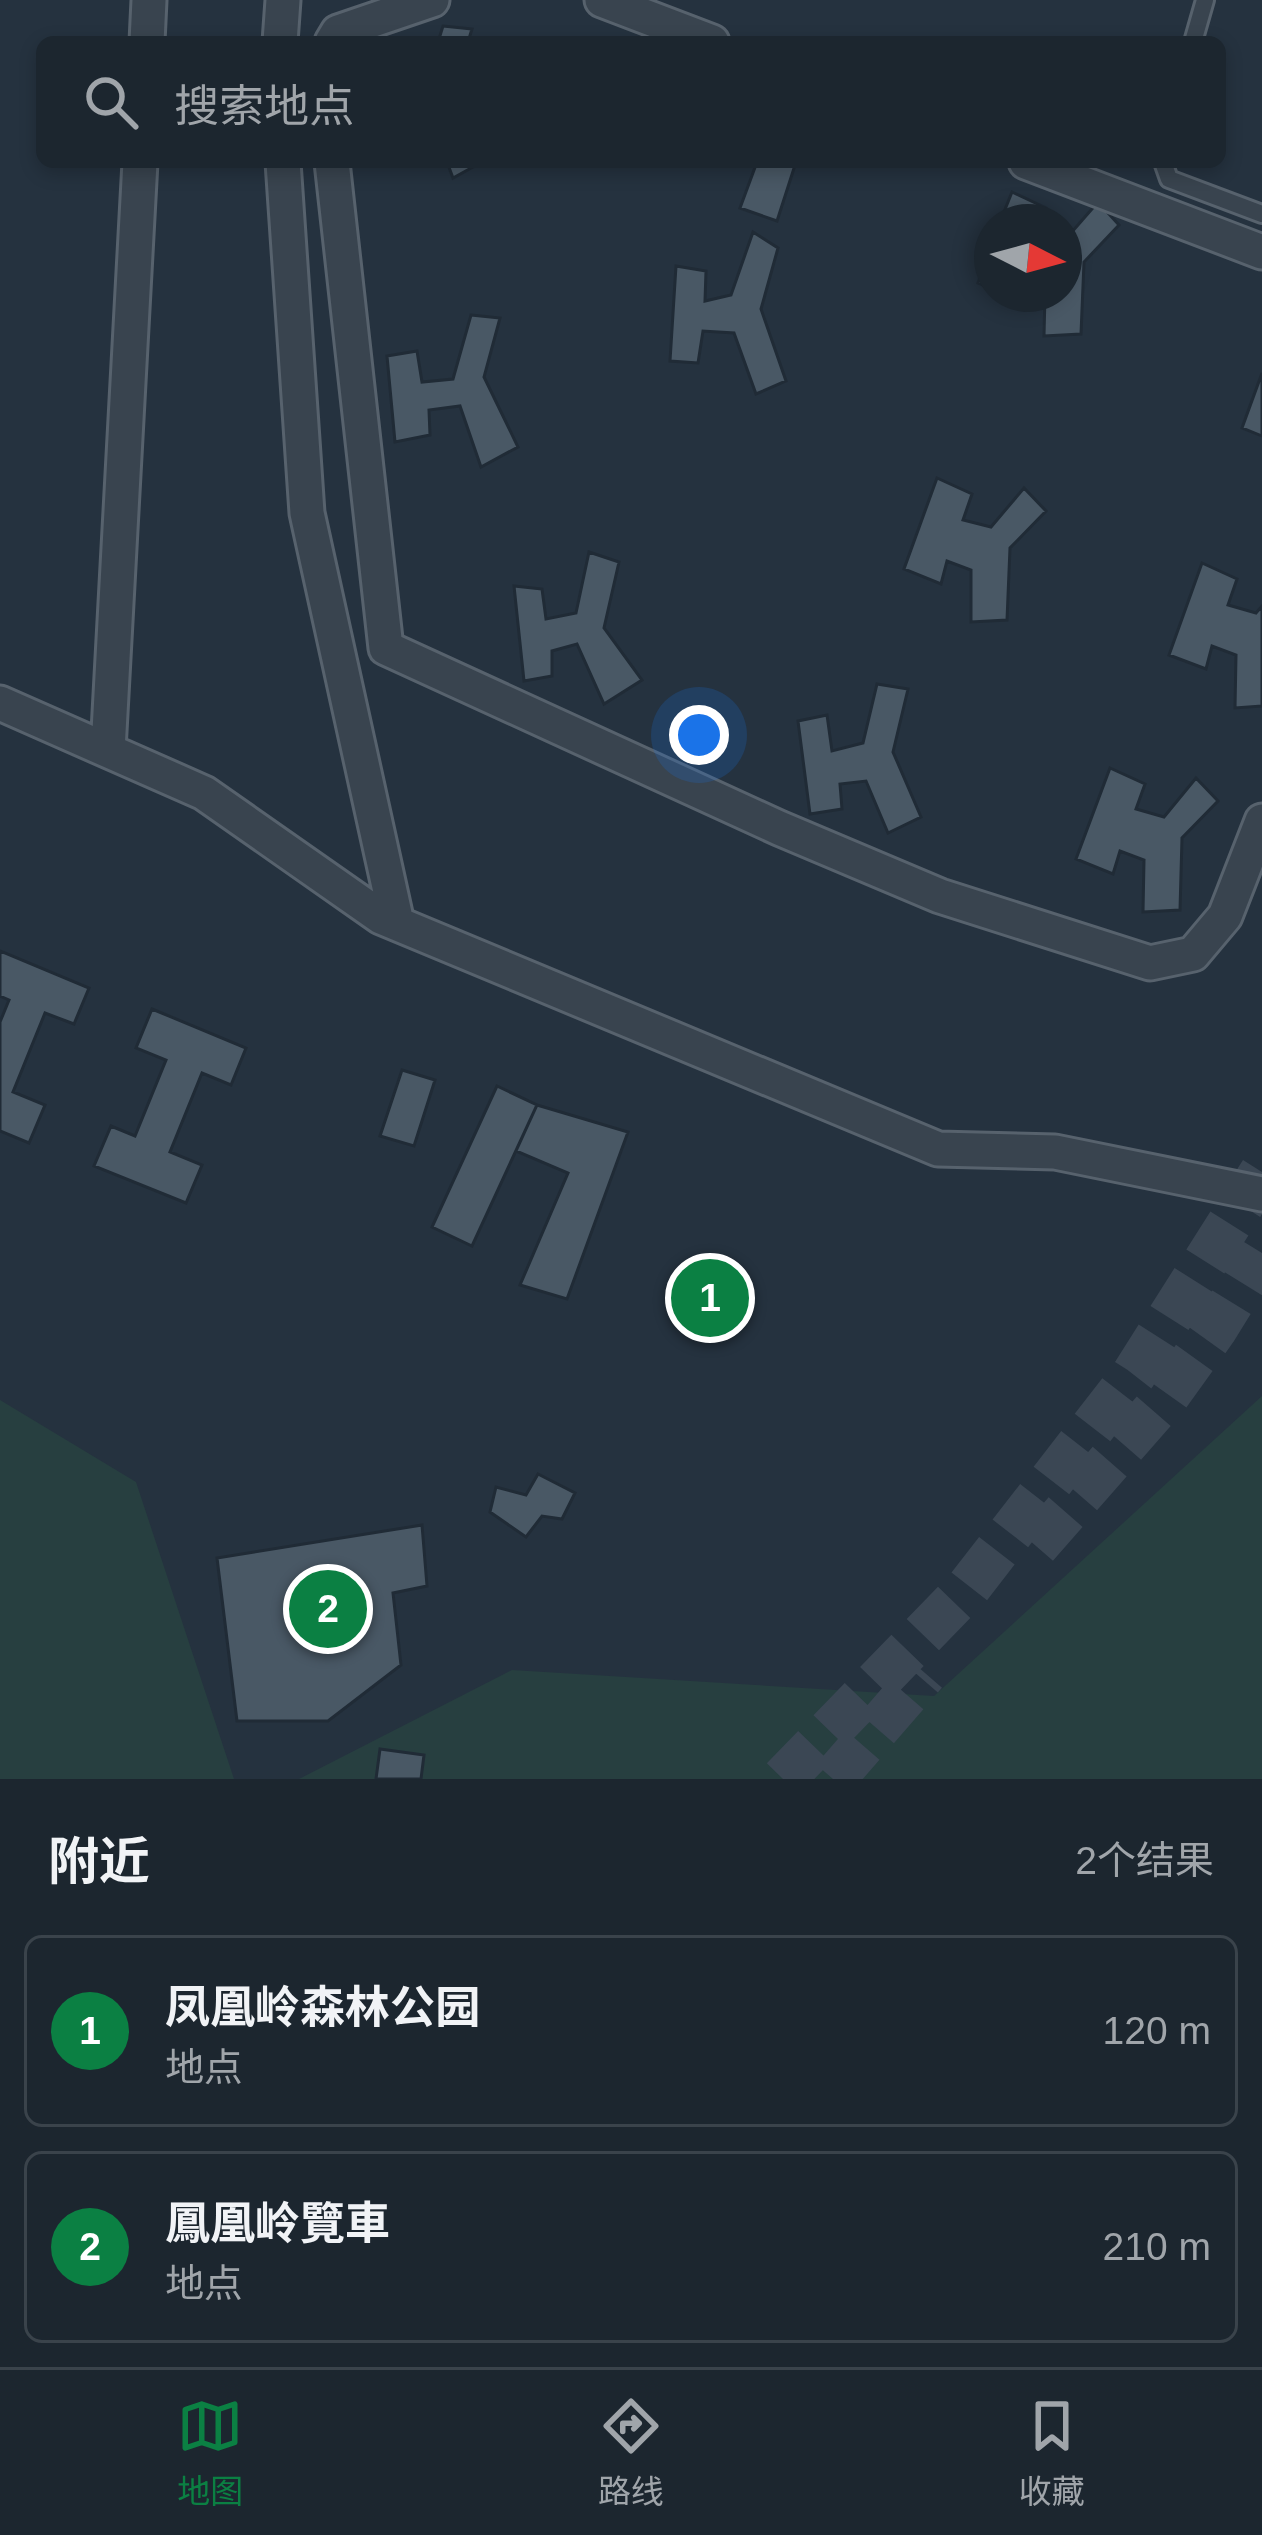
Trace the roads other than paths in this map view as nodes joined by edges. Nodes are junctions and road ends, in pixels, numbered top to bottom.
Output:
1 (149, 0) edge
2 (283, 0) edge
3 (432, 0) edge
4 (602, 0) edge
5 (1204, 0) edge
6 (147, 36) edge
7 (280, 36) edge
8 (336, 36) edge
9 (696, 36) edge
10 (1195, 36) edge
11 (140, 168) edge
12 (283, 168) edge
13 (333, 168) edge
14 (1042, 168) edge
15 (1165, 168) edge
16 (1262, 214) edge
17 (1262, 252) edge
18 (0, 703) edge
19 (108, 750) junction
20 (1262, 821) edge
21 (397, 923) junction
22 (1262, 1194) edge

1 - 6 street
2 - 7 street
3 - 8 street
4 - 9 street
5 - 10 lane
11 - 19 street
12 - 21 street
13 - 20 street
14 - 17 street
15 - 16 lane
18 - 19 street
19 - 21 street
21 - 22 street

